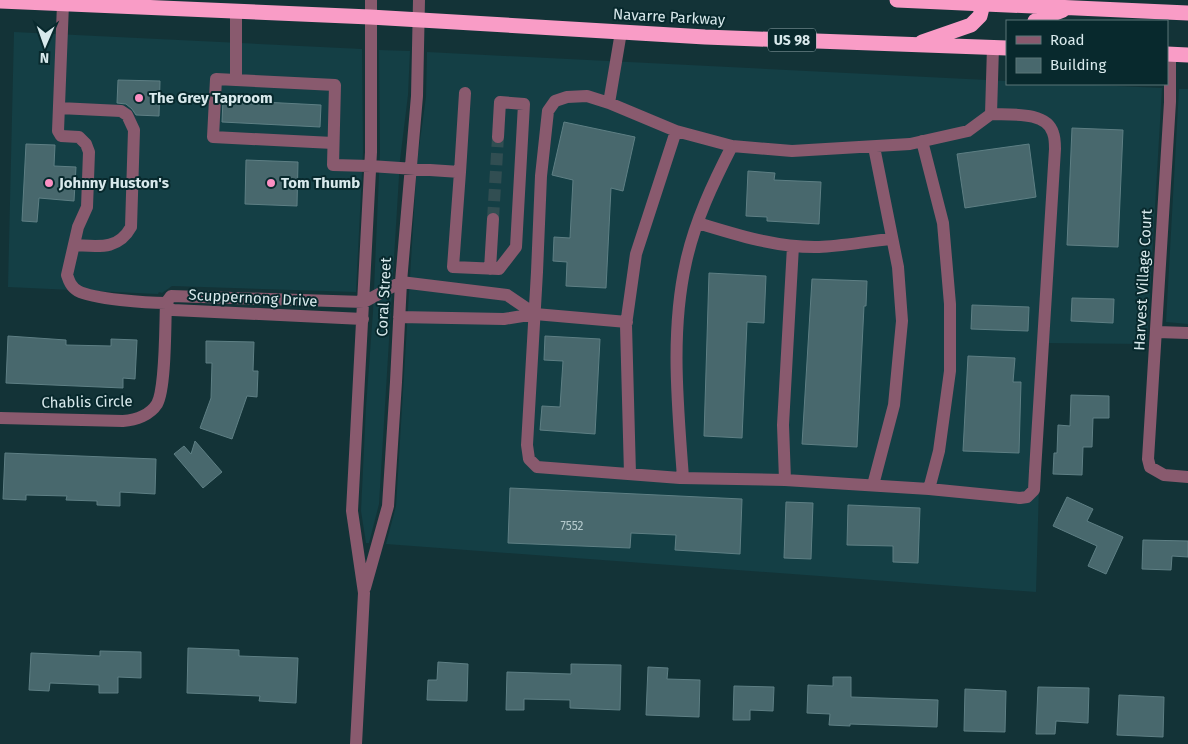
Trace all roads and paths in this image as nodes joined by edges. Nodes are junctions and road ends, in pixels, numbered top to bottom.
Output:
1 (371, 0) edge
2 (419, 0) edge
3 (897, 0) edge
4 (0, 1) edge
5 (63, 4) junction
6 (983, 4) junction
7 (1069, 8) junction
8 (236, 11) junction
9 (1188, 13) edge
10 (370, 17) junction
11 (419, 20) junction
12 (1038, 20) edge
13 (620, 32) junction
14 (914, 45) junction
15 (1000, 48) edge
16 (1168, 54) edge
17 (1188, 55) edge
18 (236, 80) junction
19 (465, 93) dead end
20 (609, 103) junction
21 (59, 108) junction
22 (991, 114) junction
23 (676, 132) junction
24 (498, 137) tunnel mouth
25 (922, 141) junction
26 (333, 143) junction
27 (732, 146) junction
28 (874, 147) junction
29 (370, 166) junction
30 (411, 168) junction
31 (460, 172) junction
32 (494, 219) tunnel mouth
33 (698, 223) junction
34 (892, 239) junction
35 (74, 246) junction
36 (793, 246) junction
37 (490, 268) junction
38 (401, 282) junction
39 (364, 302) junction
40 (166, 303) junction
41 (535, 314) junction
42 (399, 317) junction
43 (363, 319) junction
44 (627, 322) junction
45 (1157, 332) junction
46 (1188, 333) edge
47 (0, 418) edge
48 (630, 474) junction
49 (1188, 477) edge
50 (682, 478) junction
51 (784, 480) junction
52 (873, 485) junction
53 (929, 488) junction
54 (364, 592) junction
55 (356, 744) edge

1 - 10 street, Coral Street
2 - 11 street, Coral Street
3 - 6 highway
4 - 5 highway, Navarre Parkway / US 98
5 - 8 highway, Navarre Parkway / US 98
5 - 21 street
6 - 7 highway
6 - 14 highway
7 - 9 highway
7 - 12 highway
8 - 10 highway, Navarre Parkway / US 98
8 - 18 street
10 - 11 highway, Navarre Parkway / US 98
10 - 29 street, Coral Street
11 - 13 highway, Navarre Parkway / US 98
11 - 30 street, Coral Street
13 - 14 highway, Navarre Parkway / US 98
13 - 20 street
14 - 15 highway, Navarre Parkway / US 98
15 - 22 street
16 - 17 highway
16 - 45 street, Harvest Village Court
18 - 26 street
18 - 26 street
19 - 31 street
20 - 23 street
20 - 41 street
21 - 35 street
21 - 35 street
22 - 25 street
22 - 53 street
23 - 27 street
23 - 44 street
24 - 37 street
25 - 28 street
25 - 53 street
26 - 29 street
27 - 28 street
27 - 33 street
28 - 34 street
29 - 30 street
29 - 39 street, Coral Street
30 - 31 street
30 - 38 street, Coral Street
31 - 37 street
32 - 37 street
33 - 36 street
33 - 50 street
34 - 36 street
34 - 52 street
35 - 40 street
36 - 51 street
38 - 39 street
38 - 41 street
38 - 42 street, Coral Street
39 - 40 street, Scuppernong Drive
39 - 43 street, Coral Street
40 - 43 street, Scuppernong Drive
40 - 47 street, Chablis Circle
41 - 42 street
41 - 44 street
41 - 48 street
42 - 54 street, Coral Street
43 - 54 street, Coral Street
44 - 48 street
45 - 46 street
45 - 49 street, Harvest Village Court
48 - 50 street
50 - 51 street
51 - 52 street
52 - 53 street
54 - 55 street, Coral Street

